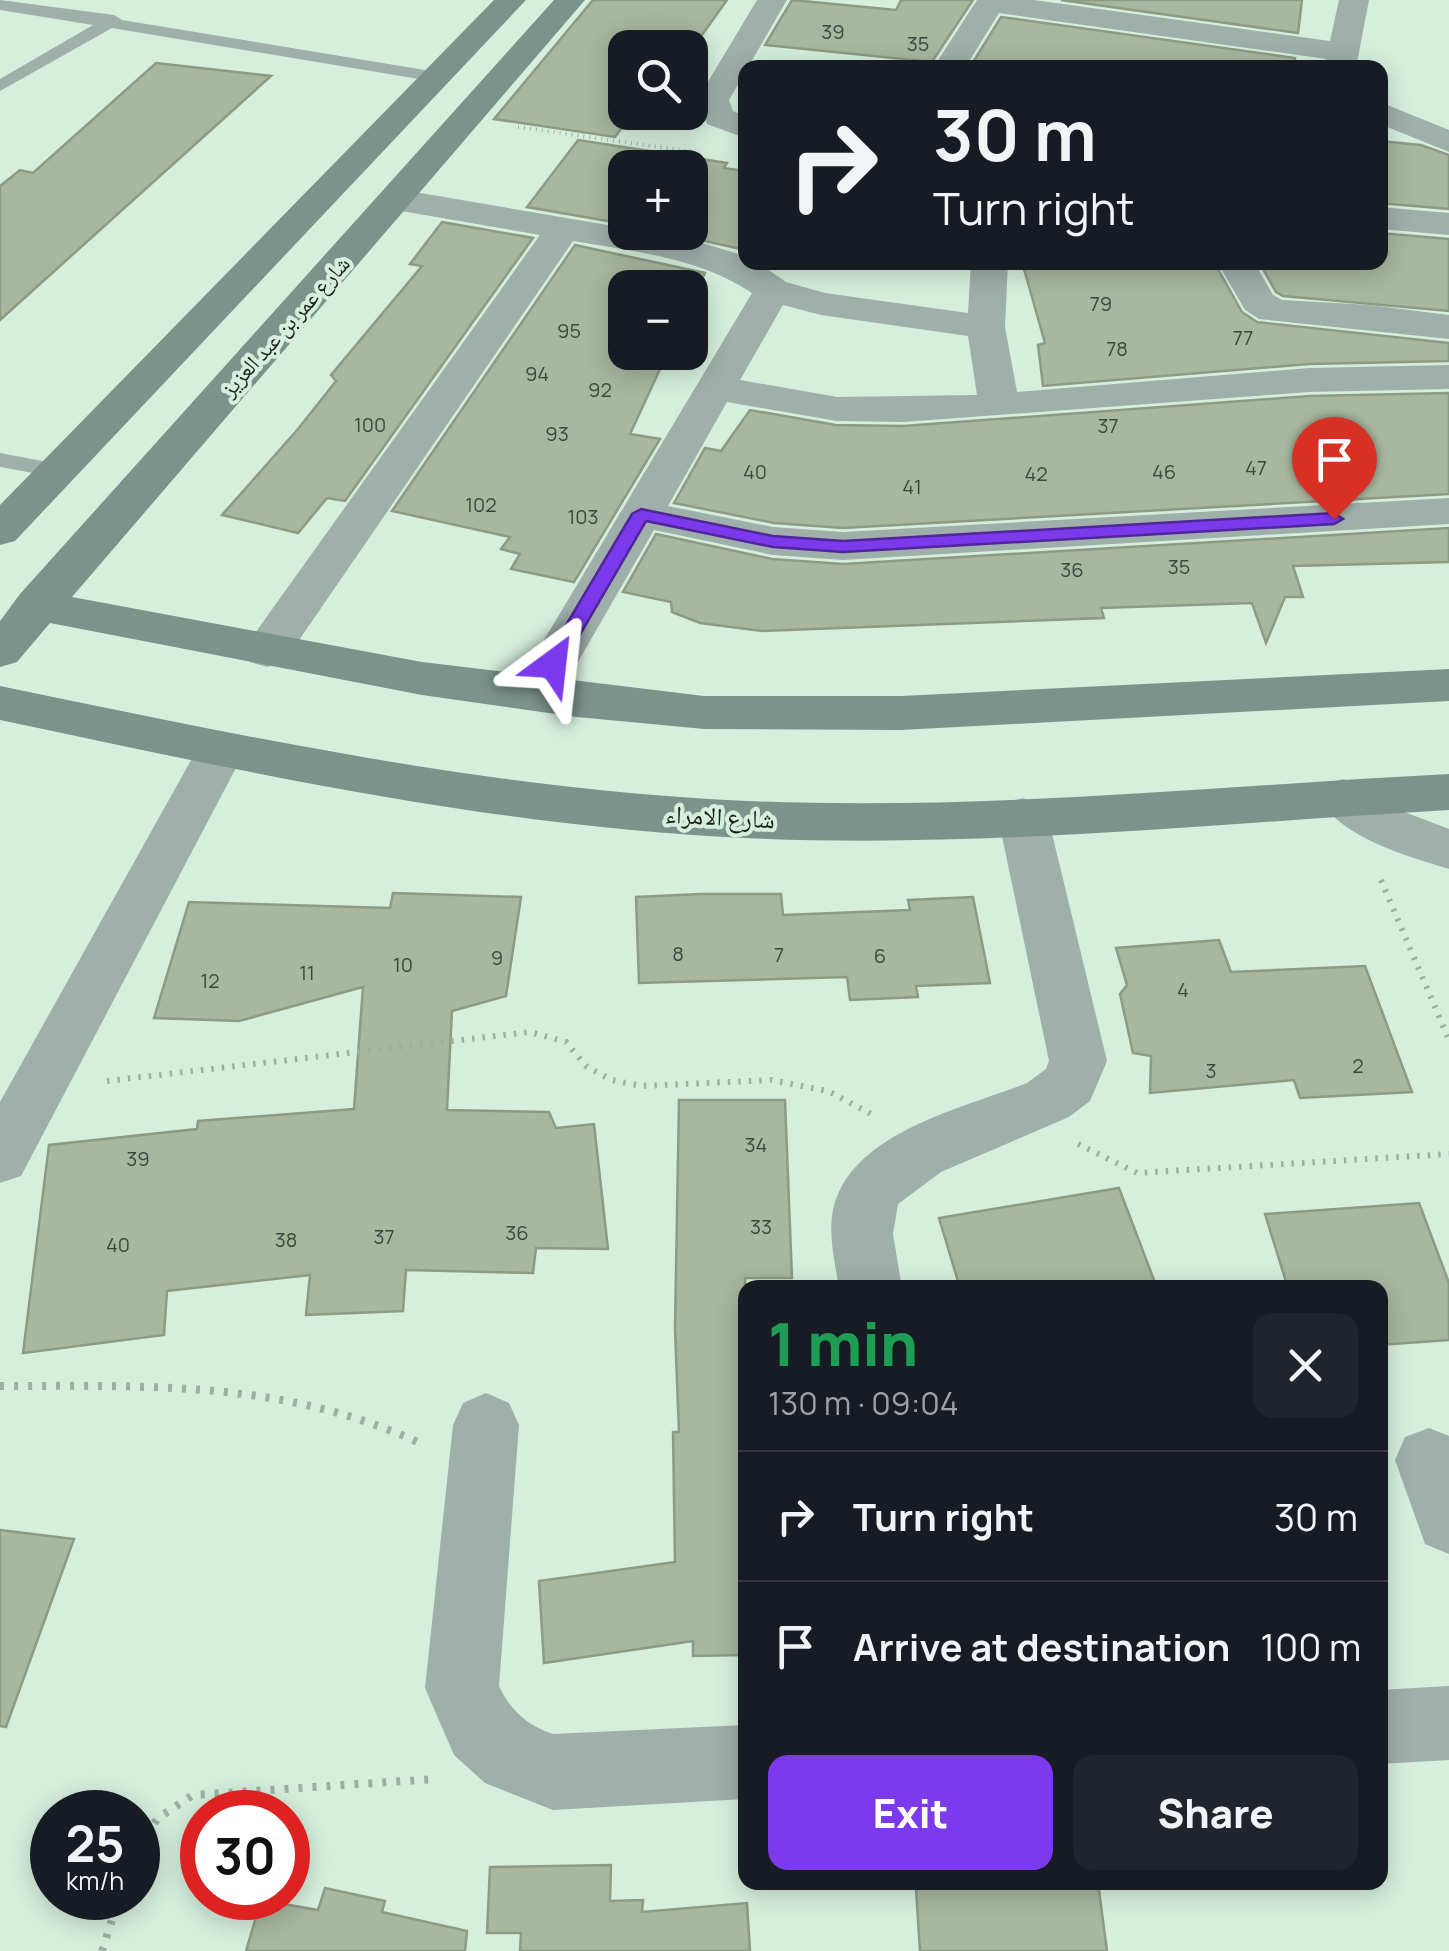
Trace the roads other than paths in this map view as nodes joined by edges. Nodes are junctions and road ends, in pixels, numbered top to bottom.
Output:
1 (511, 0) edge
2 (570, 0) edge
3 (772, 0) edge
4 (1220, 0) edge
5 (1354, 0) edge
6 (991, 2) edge
7 (0, 5) edge
8 (114, 20) junction
9 (1209, 34) junction
10 (742, 60) edge
11 (954, 60) edge
12 (1201, 60) edge
13 (1340, 60) edge
14 (737, 71) edge
15 (437, 77) junction
16 (0, 86) edge
17 (401, 114) junction
18 (1388, 115) edge
19 (466, 121) junction
20 (738, 125) edge
21 (1449, 142) edge
22 (335, 182) junction
23 (402, 196) junction
24 (1388, 219) edge
25 (1449, 224) edge
26 (564, 229) junction
27 (738, 267) edge
28 (743, 270) edge
29 (990, 270) edge
30 (1240, 270) edge
31 (773, 290) junction
32 (986, 327) junction
33 (1449, 327) edge
34 (1449, 377) edge
35 (715, 388) junction
36 (1000, 406) junction
37 (0, 460) edge
38 (55, 470) junction
39 (1449, 512) edge
40 (641, 514) junction
41 (0, 531) edge
42 (36, 606) junction
43 (0, 651) edge
44 (267, 651) junction
45 (1449, 684) edge
46 (535, 694) junction
47 (0, 702) edge
48 (221, 749) junction
49 (1449, 792) edge
50 (1362, 810) junction
51 (1023, 817) junction
52 (1449, 850) edge
53 (0, 1158) edge
54 (870, 1280) edge
55 (483, 1450) road end
56 (1449, 1723) edge
57 (1388, 1726) edge
58 (738, 1762) edge

1 - 15 street
2 - 19 street, شارع عمر بن عبد العزيز
3 - 10 street
4 - 9 street
5 - 13 street
6 - 9 street
6 - 11 street
7 - 8 lane
8 - 15 lane
8 - 16 lane
9 - 12 street
9 - 13 street
14 - 20 street
15 - 17 street
17 - 19 street
17 - 22 street
18 - 21 street
19 - 23 street, شارع عمر بن عبد العزيز
22 - 23 street
22 - 38 street
23 - 26 street
23 - 42 street, شارع عمر بن عبد العزيز
24 - 25 street
26 - 27 street
26 - 44 street
28 - 31 street
29 - 32 street
30 - 33 street
31 - 32 street
31 - 35 street
32 - 36 street
34 - 36 street
35 - 36 street
35 - 40 street
37 - 38 lane
38 - 41 street
39 - 40 street
40 - 46 street
42 - 43 street, شارع عمر بن عبد العزيز
42 - 44 street
44 - 46 street
45 - 46 street
47 - 48 street, شارع الامراء
48 - 51 street, شارع الامراء
48 - 53 street
49 - 50 street, شارع الامراء
50 - 51 street, شارع الامراء
50 - 52 street
51 - 54 street
55 - 58 street
56 - 57 street

